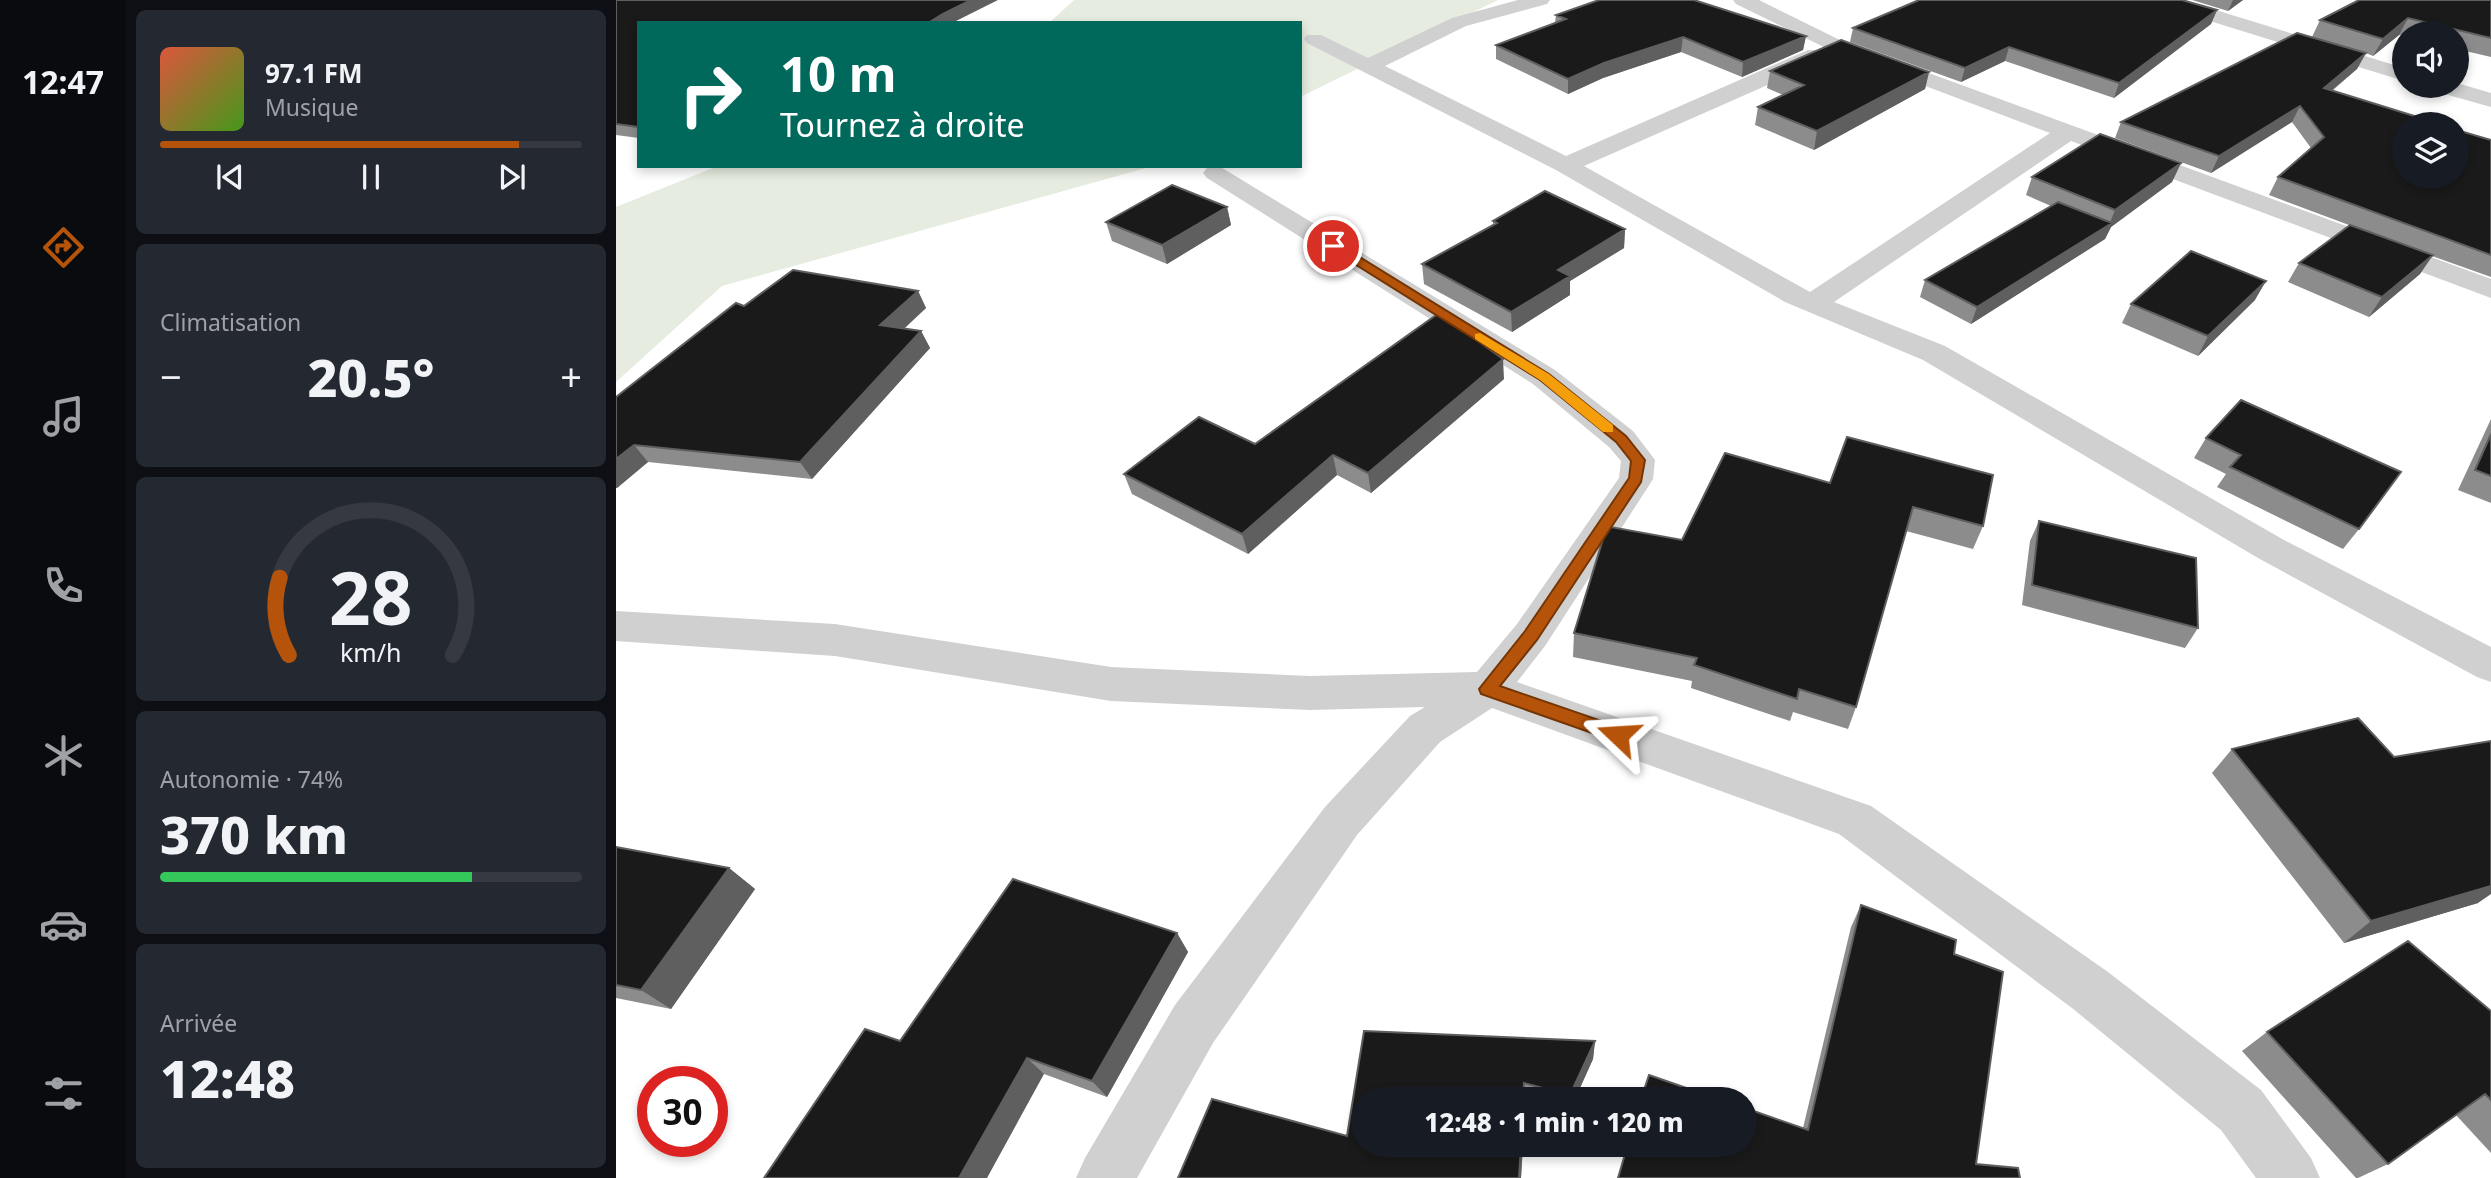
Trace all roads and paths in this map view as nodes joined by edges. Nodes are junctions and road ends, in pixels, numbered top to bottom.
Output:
1 (1540, 0) edge
2 (1743, 0) edge
3 (2162, 0) edge
4 (1314, 39) dead end
5 (1837, 46) junction
6 (1368, 66) junction
7 (2392, 71) edge
8 (2469, 94) edge
9 (2491, 100) edge
10 (2070, 131) junction
11 (1565, 164) junction
12 (1216, 173) dead end
13 (2491, 289) edge
14 (1811, 304) junction
15 (616, 626) edge
16 (2491, 666) edge
17 (1488, 689) junction
18 (1105, 1178) edge
19 (2291, 1178) edge

1 - 6 street
2 - 5 street
3 - 7 street
4 - 6 street
5 - 10 street
5 - 11 street
6 - 11 street
8 - 9 street
10 - 13 street
10 - 14 street
11 - 14 street
12 - 17 street
14 - 16 street
15 - 17 street
17 - 18 street
17 - 19 street

